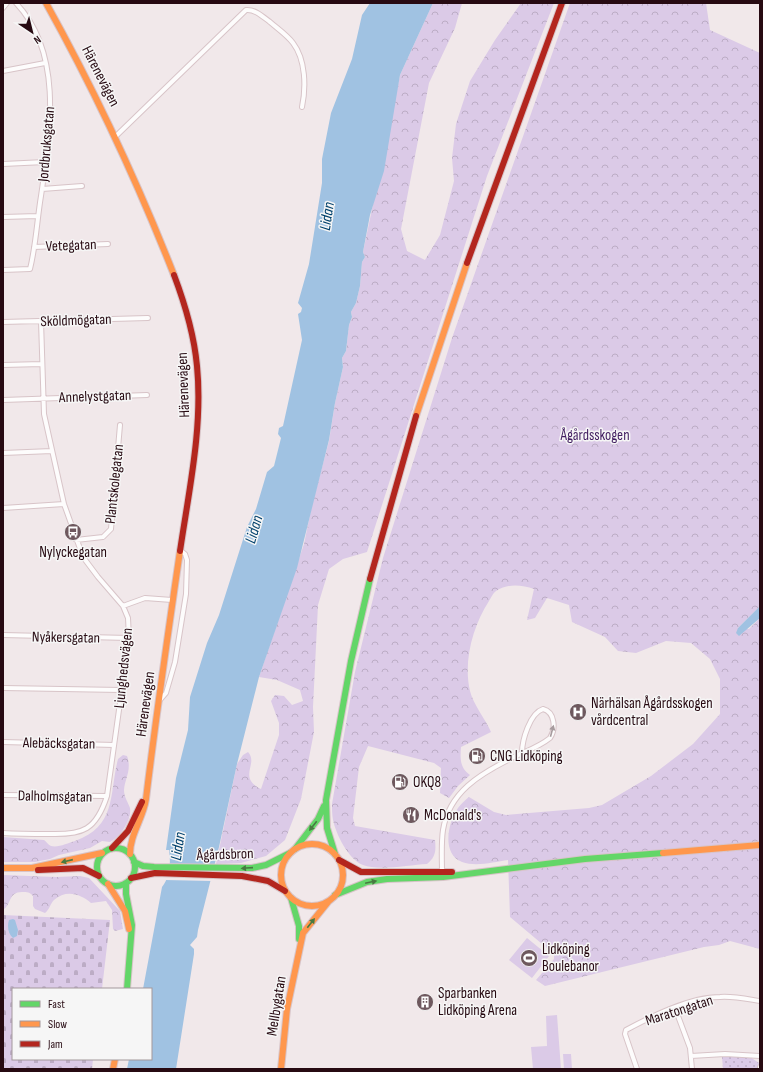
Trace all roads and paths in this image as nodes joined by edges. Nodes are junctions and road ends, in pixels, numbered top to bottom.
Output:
1 (7, 3) edge
2 (16, 3) edge
3 (46, 3) edge
4 (562, 3) edge
5 (3, 8) edge
6 (45, 63) junction
7 (3, 71) edge
8 (302, 107) dead end
9 (116, 136) junction
10 (45, 162) junction
11 (3, 164) edge
12 (82, 186) dead end
13 (42, 189) junction
14 (38, 216) junction
15 (3, 217) edge
16 (108, 244) dead end
17 (34, 247) junction
18 (3, 270) edge
19 (148, 318) dead end
20 (41, 321) junction
21 (3, 322) edge
22 (42, 364) junction
23 (3, 365) edge
24 (147, 395) dead end
25 (43, 398) junction
26 (3, 400) edge
27 (120, 425) dead end
28 (52, 451) junction
29 (3, 453) edge
30 (64, 504) junction
31 (3, 508) edge
32 (76, 540) junction
33 (180, 550) junction
34 (172, 600) junction
35 (124, 606) junction
36 (3, 635) edge
37 (129, 638) junction
38 (3, 688) edge
39 (121, 690) junction
40 (158, 701) junction
41 (3, 742) edge
42 (114, 745) junction
43 (522, 753) junction
44 (3, 795) edge
45 (145, 795) junction
46 (107, 796) junction
47 (326, 800) junction
48 (3, 833) edge
49 (760, 845) edge
50 (112, 848) junction
51 (292, 851) junction
52 (102, 853) junction
53 (130, 854) junction
54 (337, 857) junction
55 (134, 862) junction
56 (3, 868) edge
57 (32, 868) junction
58 (154, 870) junction
59 (230, 872) junction
60 (442, 875) junction
61 (99, 876) junction
62 (129, 880) junction
63 (108, 884) junction
64 (285, 891) junction
65 (335, 895) junction
66 (291, 898) junction
67 (328, 902) junction
68 (130, 940) junction
69 (299, 948) junction
70 (126, 988) edge
71 (760, 1001) edge
72 (675, 1008) junction
73 (691, 1056) junction
74 (760, 1056) edge
75 (281, 1069) edge
76 (637, 1069) edge
77 (692, 1069) edge

1 - 5 street
2 - 6 street, Jordbruksgatan
3 - 9 main road, Härenevägen
4 - 47 main road
6 - 7 street
6 - 10 street, Jordbruksgatan
8 - 9 street
9 - 33 main road, Härenevägen
10 - 11 street
10 - 13 street, Jordbruksgatan
12 - 13 street
13 - 14 street, Jordbruksgatan
14 - 15 street
14 - 17 street, Jordbruksgatan
16 - 17 street, Vetegatan
17 - 18 street, Jordbruksgatan
19 - 20 street, Sköldmögatan
20 - 21 street, Sköldmögatan
20 - 22 street, Ljunghedsvägen
22 - 23 street
22 - 25 street, Ljunghedsvägen
24 - 25 street, Annelystgatan
25 - 26 street, Annelystgatan
25 - 28 street, Ljunghedsvägen
27 - 32 street, Plantskolegatan
28 - 29 street
28 - 30 street, Ljunghedsvägen
30 - 31 street
30 - 32 street, Ljunghedsvägen
32 - 35 street, Ljunghedsvägen
33 - 34 main road, Härenevägen
33 - 40 street
34 - 35 street
34 - 40 main road, Härenevägen
35 - 37 street, Ljunghedsvägen
36 - 37 street, Nyåkersgatan
37 - 39 street, Ljunghedsvägen
38 - 39 street
39 - 42 street, Ljunghedsvägen
40 - 45 main road, Härenevägen
41 - 42 street, Alebäcksgatan
42 - 46 street, Ljunghedsvägen
43 -> 43 street
43 - 60 street
44 - 46 street, Dalholmsgatan
45 - 50 main road, Härenevägen
45 - 53 main road, Härenevägen
46 - 48 street, Ljunghedsvägen
47 -> 51 main road
47 - 54 main road
49 - 60 main road
50 - 52 main road
50 - 53 main road
51 - 54 main road
51 -> 59 main road, Ågårdsbron
51 - 64 main road
52 -> 57 main road
52 - 61 main road
53 - 55 main road
54 - 60 main road
54 - 65 main road
55 - 58 main road, Ågårdsbron
55 - 62 main road
56 - 57 main road
57 - 61 main road
58 - 59 main road, Ågårdsbron
58 - 62 main road, Ågårdsbron
59 - 64 main road, Ågårdsbron
65 -> 60 main road
61 - 63 main road
62 - 63 main road
62 - 68 main road
63 - 68 main road
64 - 66 main road
65 - 67 main road
66 - 67 main road
66 - 69 main road, Mellbygatan
69 -> 67 main road, Mellbygatan
68 - 70 main road
69 - 75 main road, Mellbygatan
71 - 72 street, Maratongatan
72 - 73 street
72 - 76 street, Maratongatan
73 - 74 street
73 - 77 street

